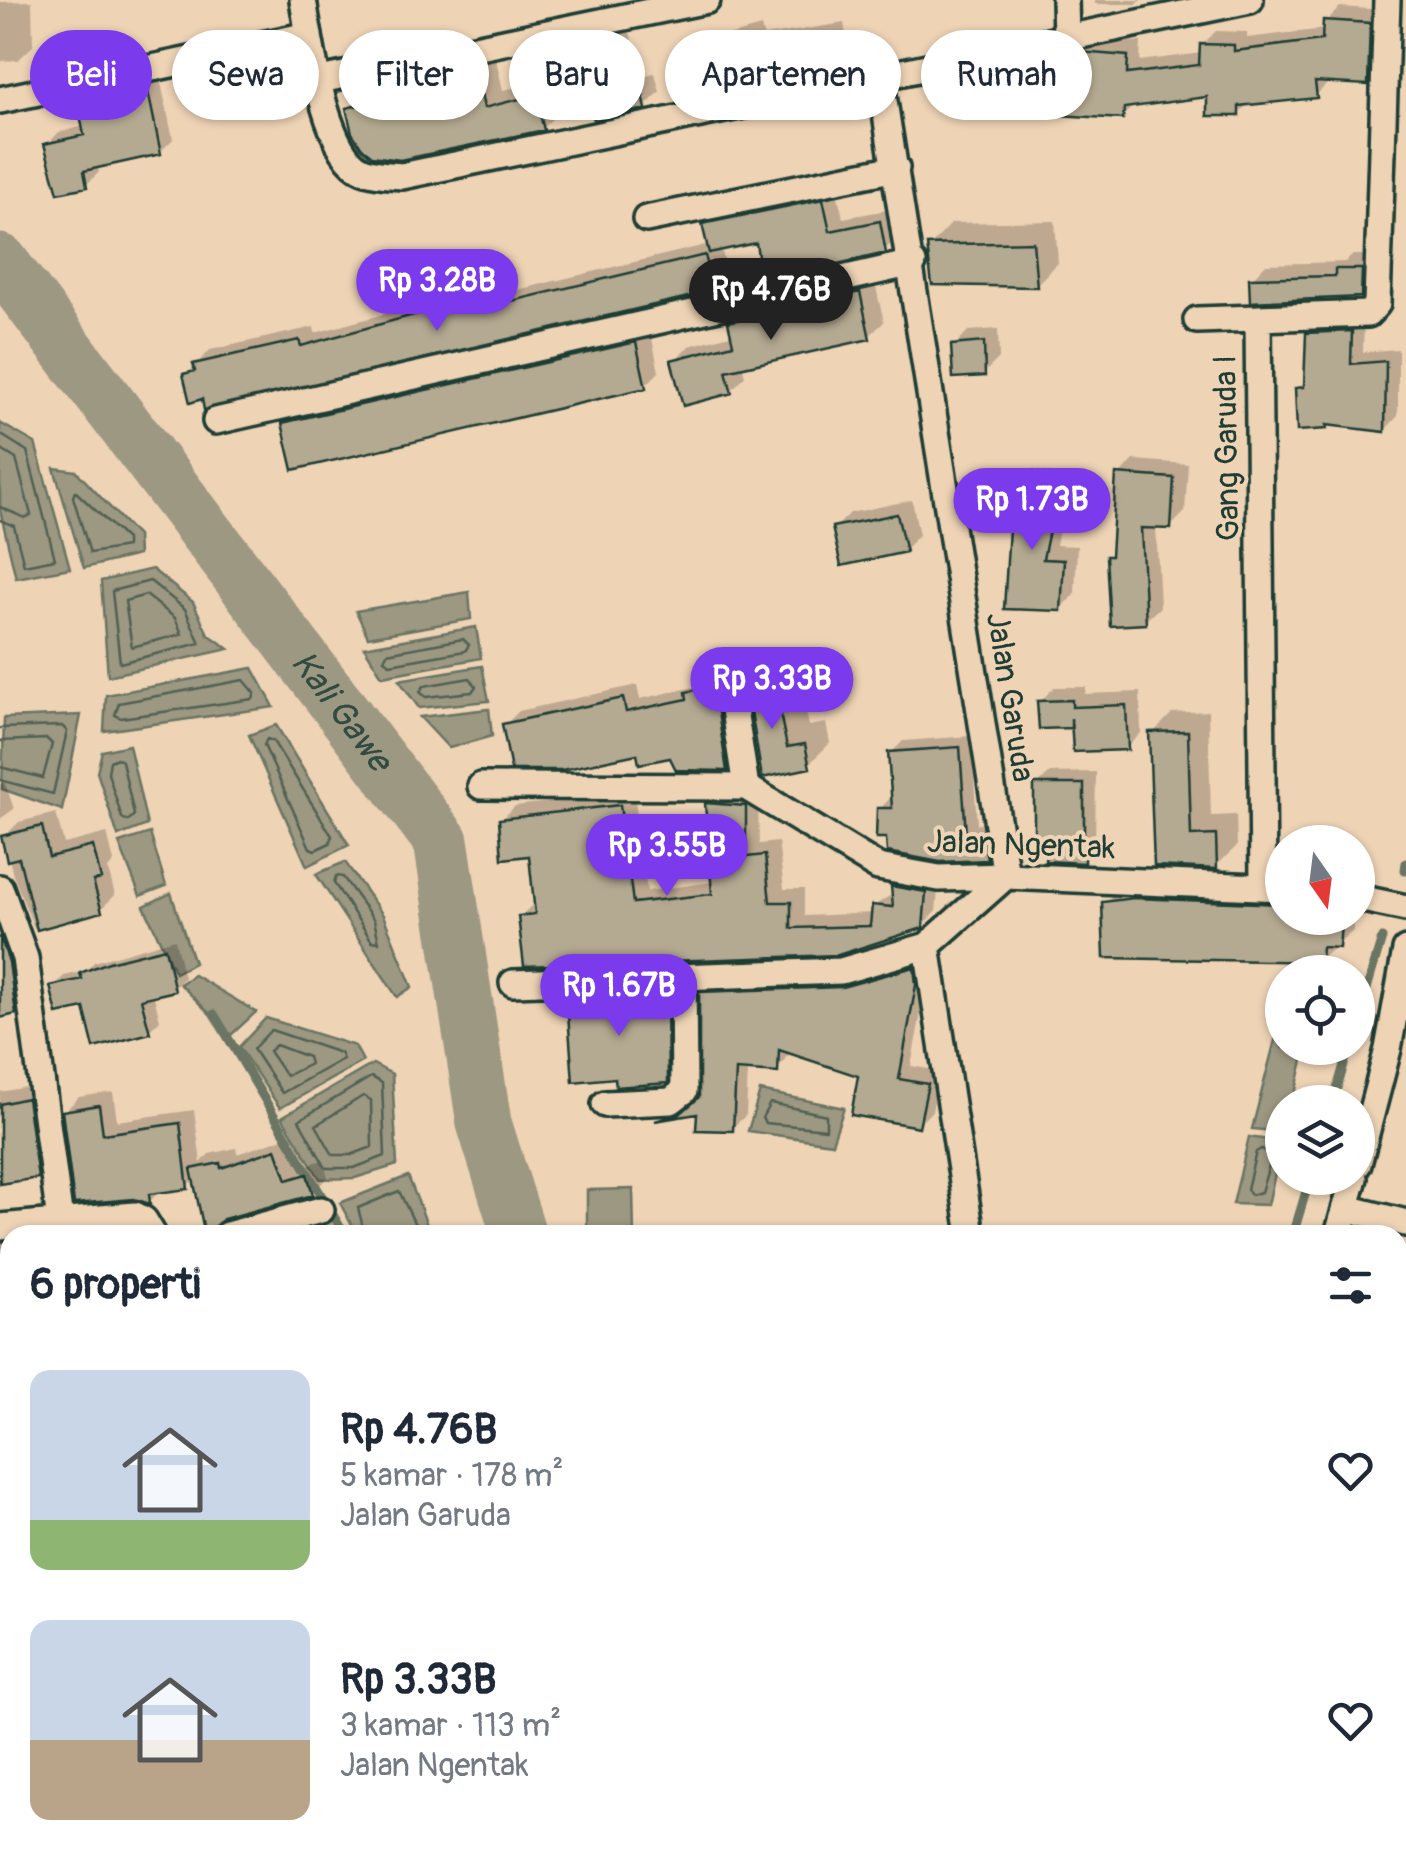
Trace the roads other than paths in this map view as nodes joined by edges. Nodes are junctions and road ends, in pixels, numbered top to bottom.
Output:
1 (303, 0) edge
2 (707, 0) edge
3 (1065, 0) edge
4 (1250, 0) edge
5 (1387, 0) edge
6 (308, 30) edge
7 (1066, 30) edge
8 (1092, 33) edge
9 (172, 64) edge
10 (319, 76) edge
11 (320, 80) junction
12 (0, 100) edge
13 (670, 120) edge
14 (888, 120) edge
15 (896, 168) junction
16 (646, 219) dead end
17 (912, 263) junction
18 (1258, 318) junction
19 (1197, 320) dead end
20 (216, 421) dead end
21 (730, 684) dead end
22 (481, 786) dead end
23 (746, 787) junction
24 (1271, 825) edge
25 (1006, 876) junction
26 (1265, 887) edge
27 (0, 888) edge
28 (1375, 902) edge
29 (1406, 908) edge
30 (928, 946) junction
31 (1406, 950) edge
32 (683, 978) junction
33 (513, 984) dead end
34 (1375, 1099) edge
35 (605, 1104) dead end
36 (1349, 1195) edge
37 (1346, 1208) junction
38 (321, 1210) dead end
39 (60, 1221) junction
40 (1406, 1223) edge
41 (20, 1225) edge
42 (147, 1225) edge
43 (265, 1225) edge
44 (970, 1225) edge
45 (1341, 1225) edge

1 - 6 street
2 - 11 street
3 - 7 street
4 - 8 street
5 - 18 street, Gang Garuda I
9 - 12 street
10 - 11 street
11 - 13 street
14 - 15 street, Jalan Garuda
15 - 16 street
15 - 17 street, Jalan Garuda
17 - 20 street
17 - 25 street, Jalan Garuda
18 - 19 street
18 - 24 street, Gang Garuda I
21 - 23 street
22 - 23 street
23 - 25 street, Jalan Ngentak
25 - 26 street, Jalan Ngentak
25 - 30 street
27 - 39 street
28 - 29 street
30 - 32 street
30 - 44 street
31 - 34 street
32 - 33 street
32 - 35 street
36 - 37 street
37 - 40 street
37 - 45 street
38 - 43 street
39 - 41 street
39 - 42 street

